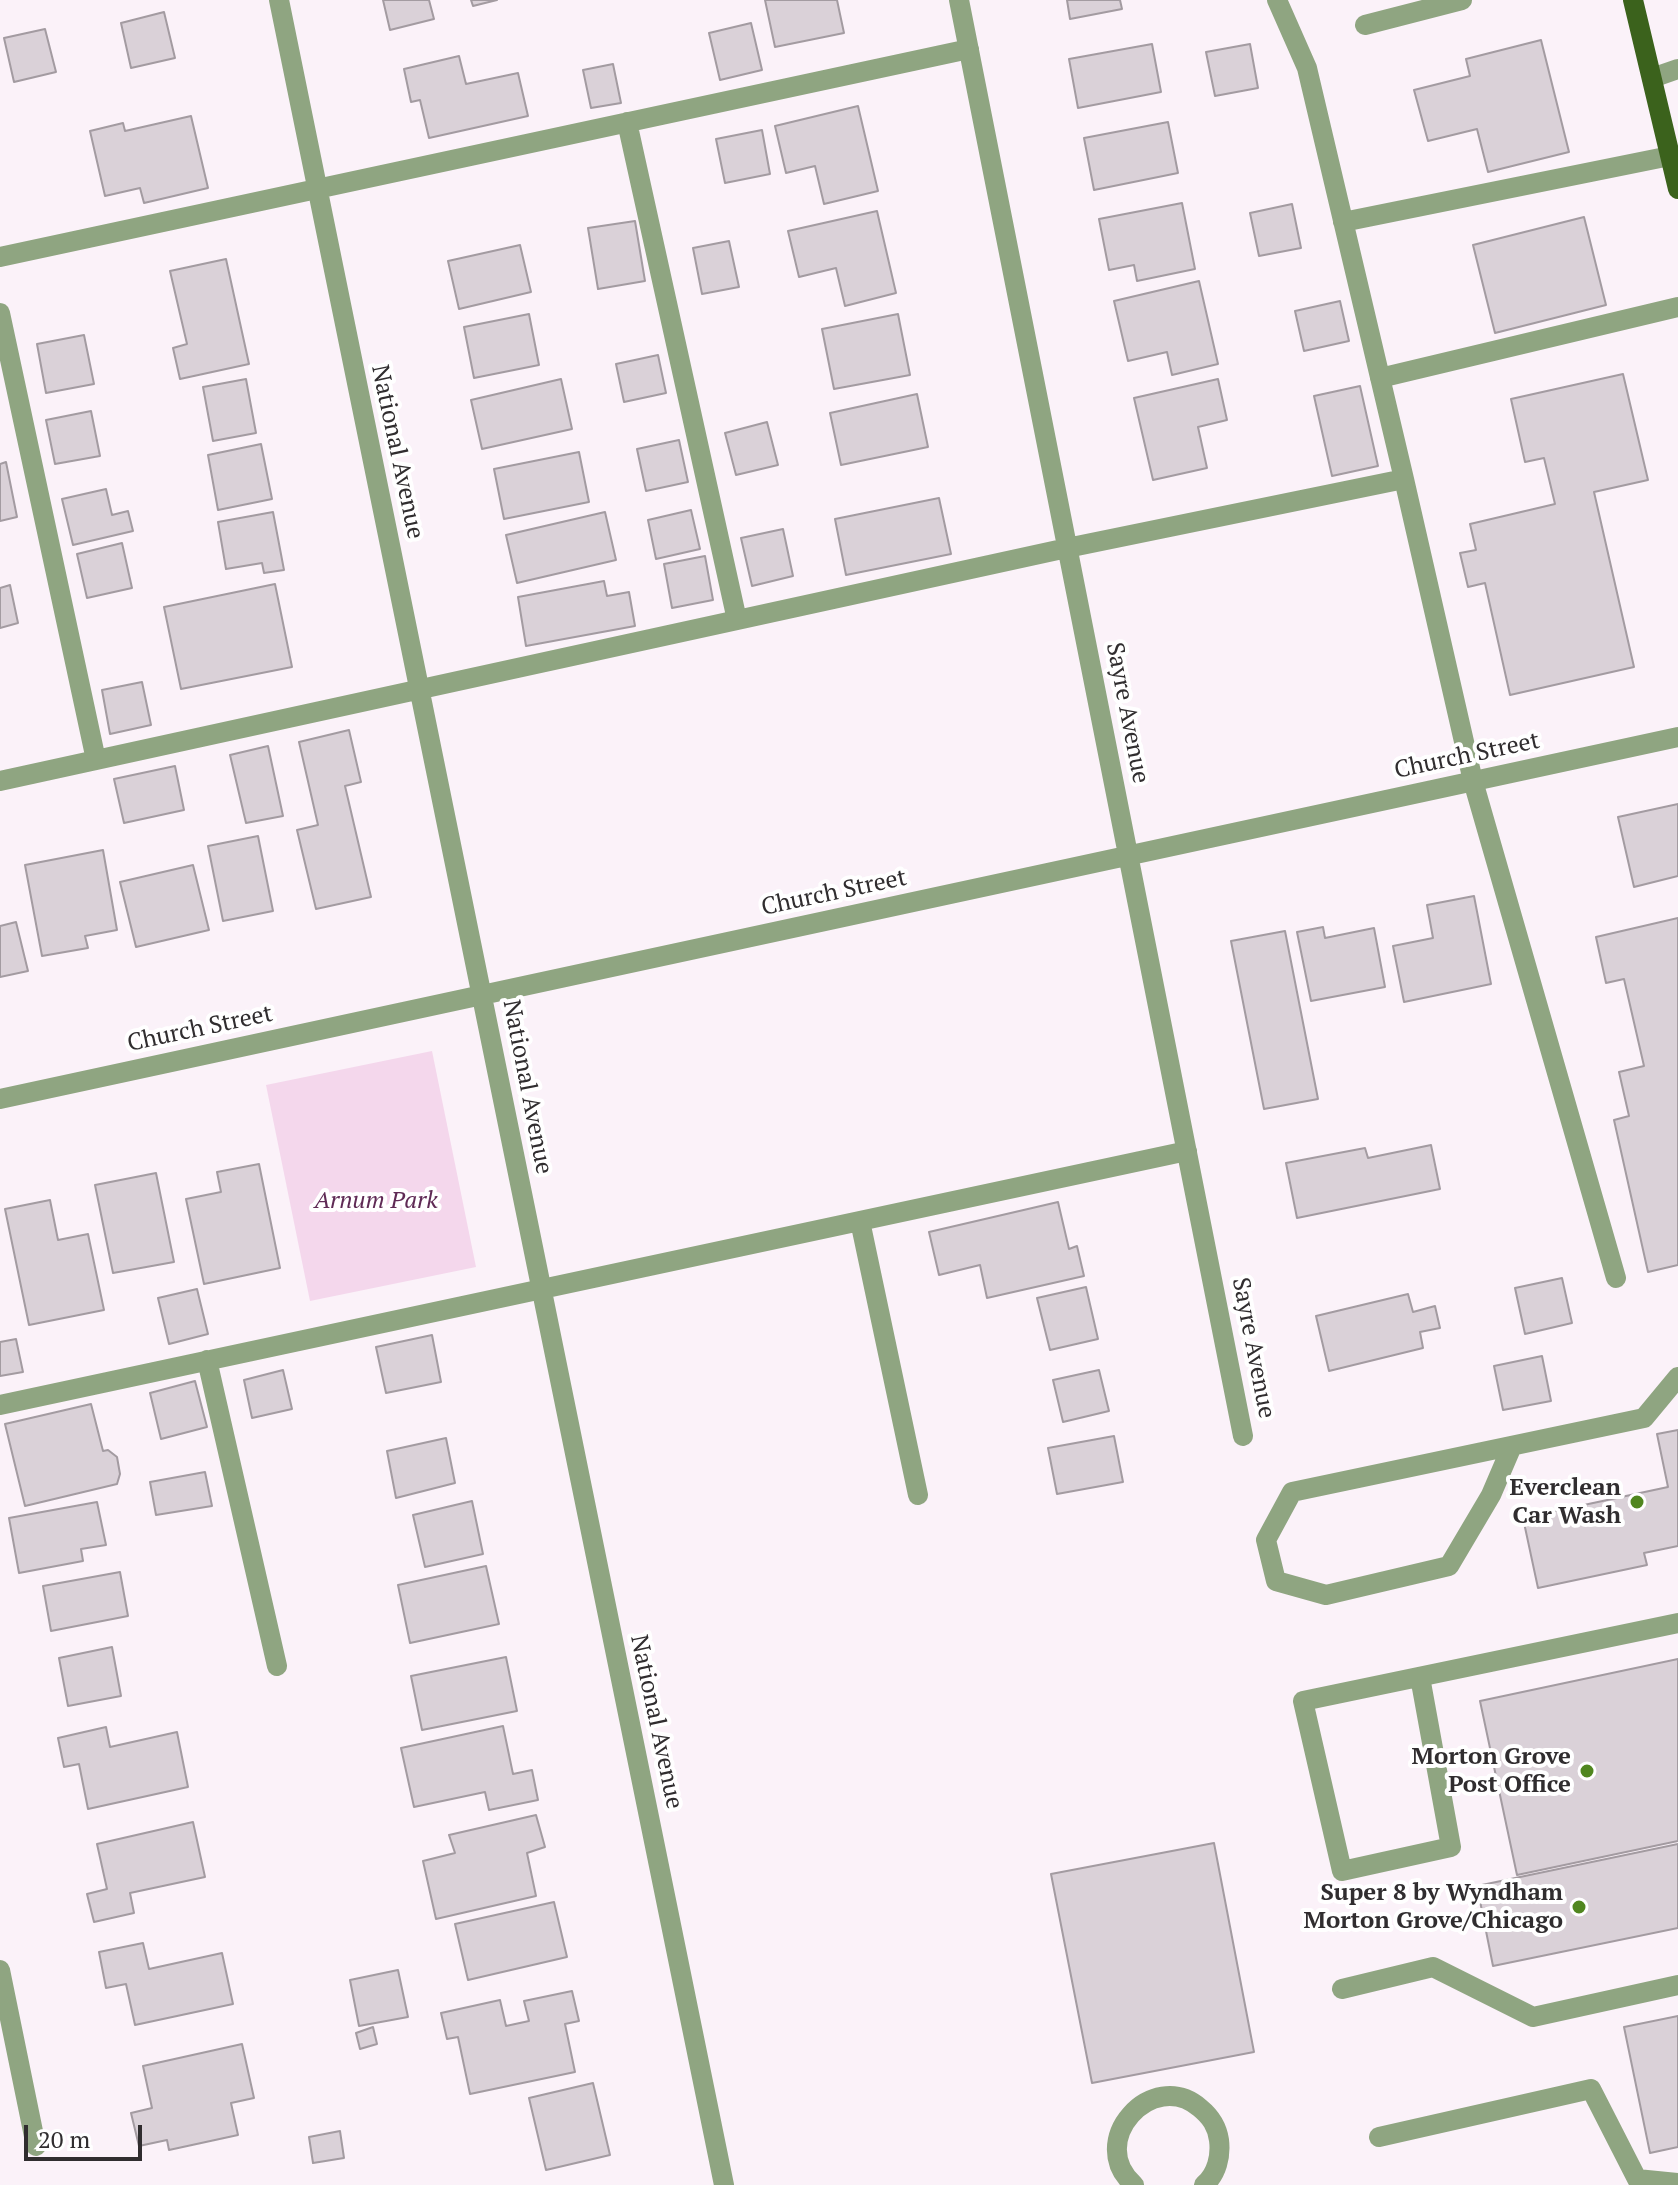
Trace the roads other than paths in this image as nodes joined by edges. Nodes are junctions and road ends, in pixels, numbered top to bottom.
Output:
1 (279, 0) edge
2 (959, 0) edge
3 (1277, 0) edge
4 (1462, 0) edge
5 (1633, 0) edge
6 (1365, 25) dead end
7 (969, 49) junction
8 (1678, 69) edge
9 (1652, 78) junction
10 (627, 122) junction
11 (1670, 156) junction
12 (317, 189) junction
13 (1678, 189) edge
14 (1343, 222) junction
15 (0, 257) edge
16 (1678, 307) edge
17 (0, 313) edge
18 (1380, 378) junction
19 (1404, 479) junction
20 (1067, 548) junction
21 (737, 620) junction
22 (419, 689) junction
23 (1678, 737) edge
24 (96, 760) junction
25 (0, 781) edge
26 (1473, 781) junction
27 (1129, 856) junction
28 (482, 996) junction
29 (0, 1099) edge
30 (1187, 1151) junction
31 (860, 1221) junction
32 (1616, 1278) dead end
33 (541, 1289) junction
34 (207, 1360) junction
35 (1678, 1377) edge
36 (0, 1405) edge
37 (1243, 1436) dead end
38 (1512, 1446) junction
39 (918, 1495) dead end
40 (1678, 1623) edge
41 (277, 1666) dead end
42 (1420, 1677) junction
43 (0, 1970) edge
44 (1678, 1985) edge
45 (1342, 1989) dead end
46 (1379, 2137) dead end
47 (36, 2146) dead end
48 (1678, 2183) edge
49 (1211, 2184) edge
50 (724, 2185) edge
51 (1134, 2185) edge

1 - 12 street, National Avenue
2 - 7 street, Sayre Avenue
3 - 14 street
4 - 6 street
5 - 9 main road
7 - 10 street
7 - 20 street, Sayre Avenue
8 - 9 street
9 - 11 main road
10 - 12 street
10 - 21 street
11 - 13 main road
11 - 14 street
12 - 15 street
12 - 22 street, National Avenue
14 - 18 street
16 - 18 street
17 - 24 street
18 - 19 street
19 - 20 street
19 - 26 street
20 - 21 street
20 - 27 street, Sayre Avenue
21 - 22 street
22 - 24 street
22 - 28 street, National Avenue
23 - 26 street, Church Street
24 - 25 street
26 - 27 street, Church Street
26 - 32 street
27 - 28 street, Church Street
27 - 30 street, Sayre Avenue
28 - 29 street, Church Street
28 - 33 street, National Avenue
30 - 31 street
30 - 37 street, Sayre Avenue
31 - 33 street
31 - 39 street
33 - 34 street
33 - 50 street, National Avenue
34 - 36 street
34 - 41 street
35 - 38 street
38 - 38 street
40 - 42 street
42 - 42 street
43 - 47 street
44 - 45 street
46 - 48 street
49 - 51 street

